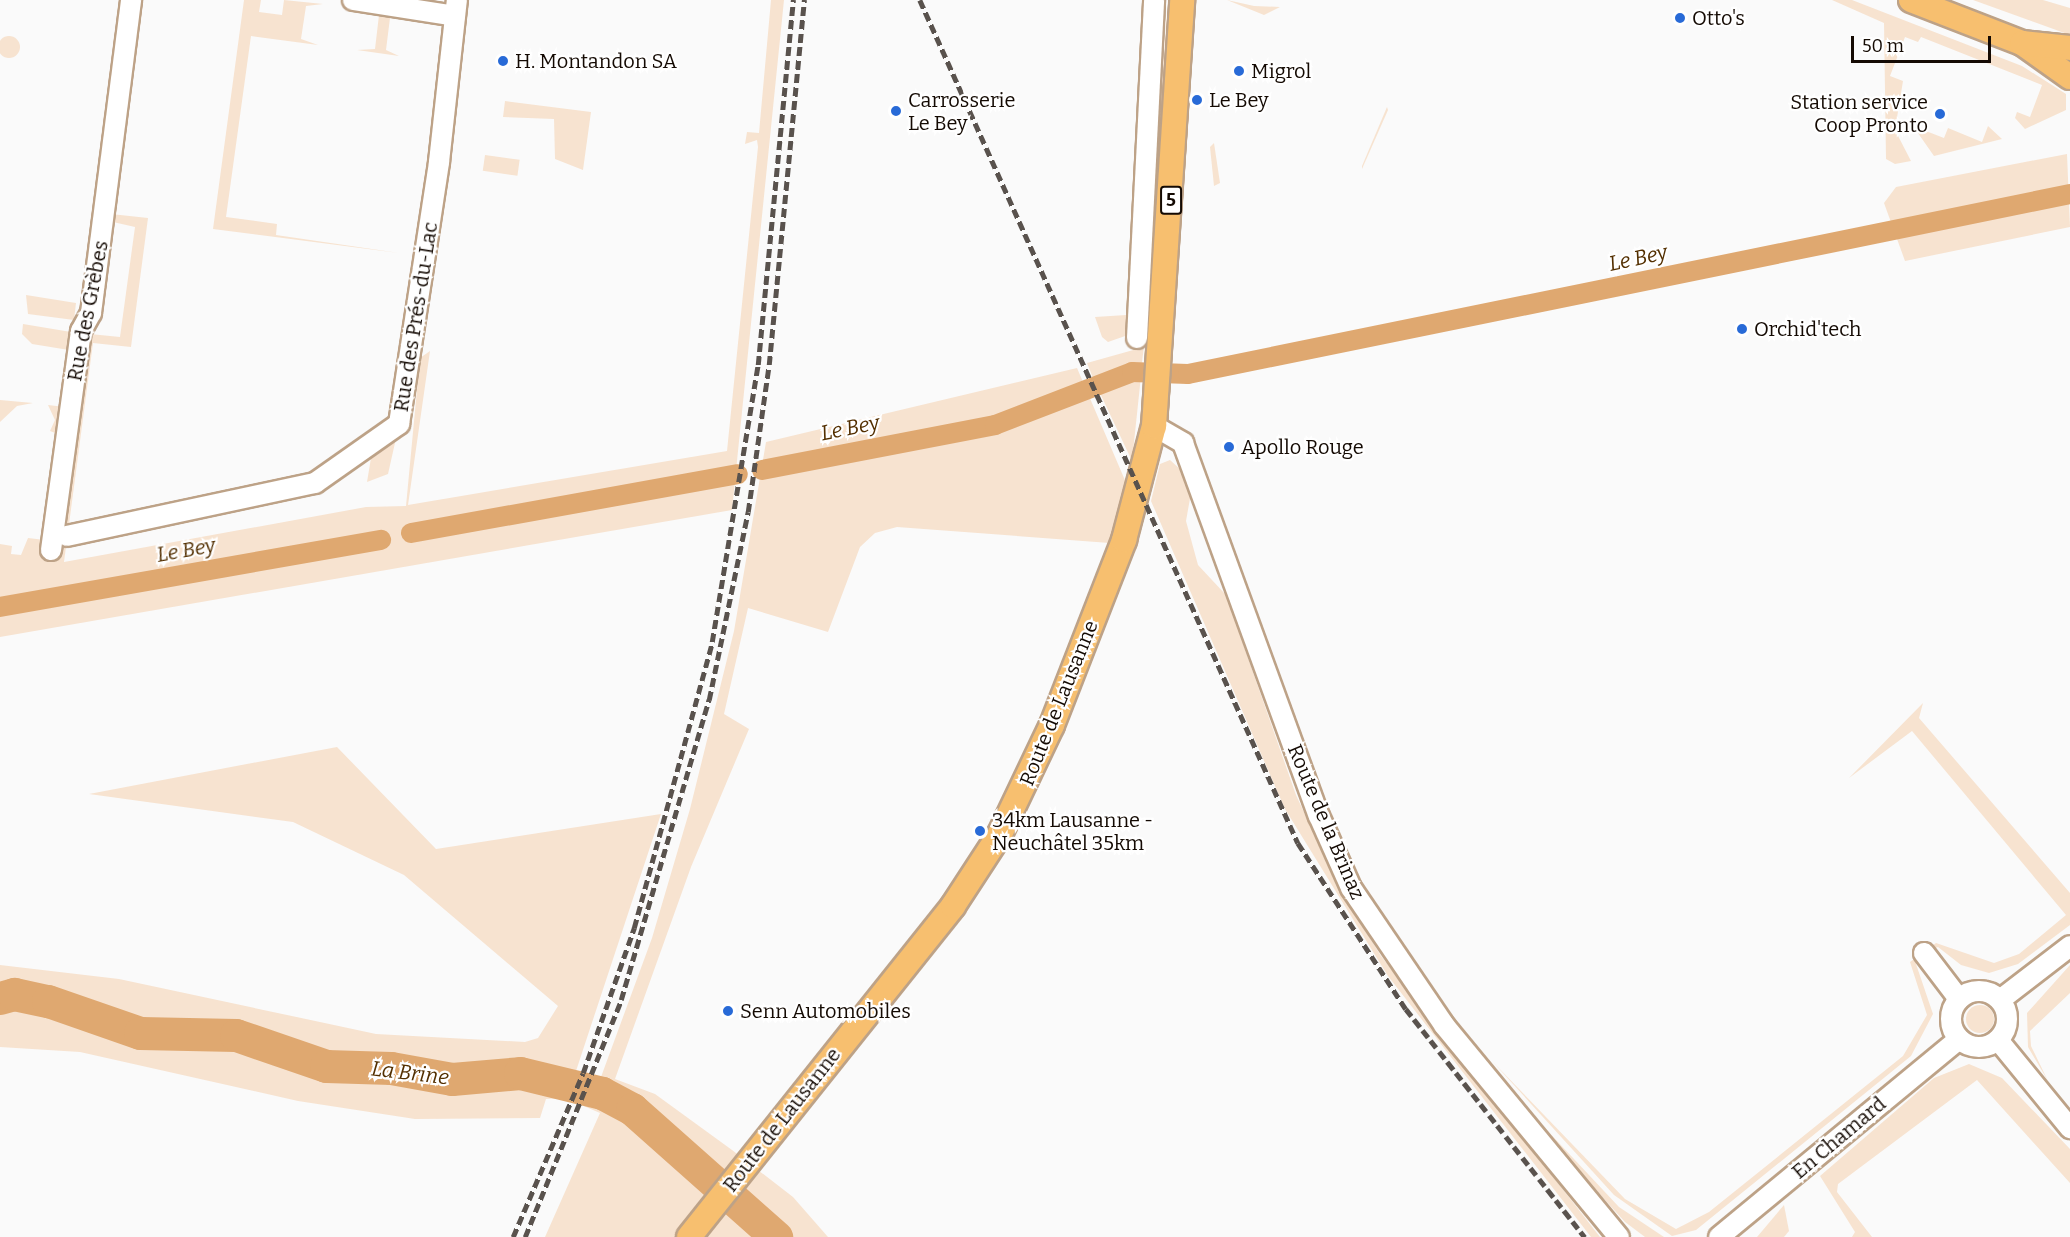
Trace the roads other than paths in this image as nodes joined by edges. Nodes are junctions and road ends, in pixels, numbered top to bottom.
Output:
1 (131, 0) edge
2 (353, 0) edge
3 (1154, 0) edge
4 (1182, 0) edge
5 (1911, 0) edge
6 (456, 8) edge
7 (2022, 43) junction
8 (2070, 48) edge
9 (2070, 77) edge
10 (1137, 338) dead end
11 (1154, 426) junction
12 (67, 536) dead end
13 (51, 550) dead end
14 (2070, 946) edge
15 (1924, 953) dead end
16 (1959, 999) junction
17 (2000, 999) junction
18 (1959, 1039) junction
19 (1998, 1040) junction
20 (2070, 1128) edge
21 (692, 1234) edge
22 (1619, 1237) edge
23 (1719, 1237) edge

1 - 13 street, Rue des Grèbes
2 - 6 street
3 - 10 street
4 - 11 main road, 5
5 - 7 main road
6 - 12 street, Rue des Prés-du-Lac
7 - 8 main road
7 - 9 main road
11 - 21 main road, Route de Lausanne / 5
11 - 22 street, Route de la Brinaz
14 - 17 street
15 - 16 street
16 - 17 street
16 - 18 street
17 - 19 street
18 - 19 street
18 - 23 street, En Chamard
19 - 20 street

